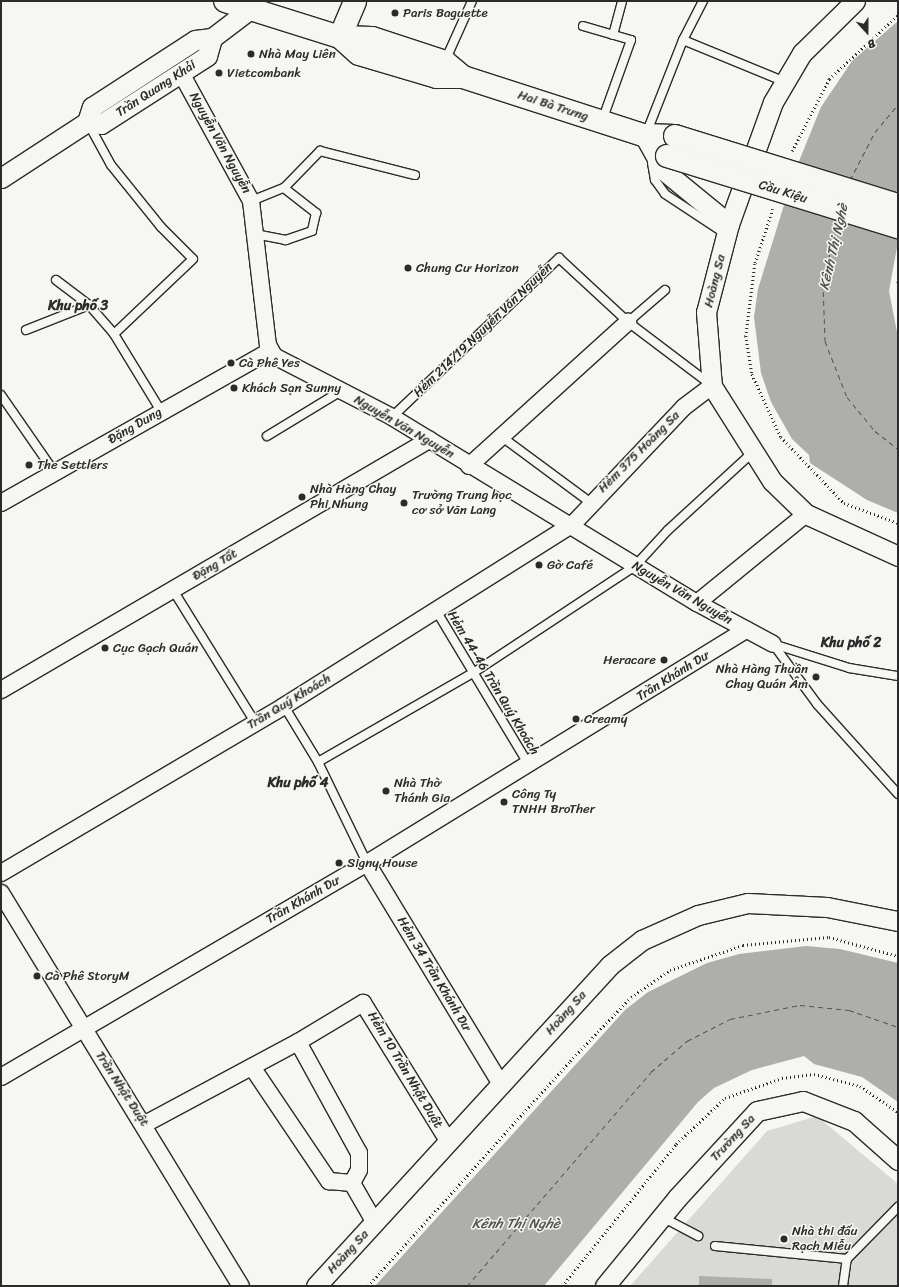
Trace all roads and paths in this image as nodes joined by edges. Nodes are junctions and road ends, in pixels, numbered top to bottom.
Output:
1 (224, 1) edge
2 (355, 1) edge
3 (472, 1) edge
4 (622, 1) edge
5 (703, 1) edge
6 (855, 1) edge
7 (250, 9) junction
8 (898, 14) edge
9 (583, 26) dead end
10 (613, 35) junction
11 (340, 37) junction
12 (212, 38) junction
13 (683, 40) junction
14 (445, 62) junction
15 (181, 73) junction
16 (463, 77) junction
17 (783, 80) junction
18 (602, 121) junction
19 (87, 122) junction
20 (675, 136) joint
21 (646, 138) junction
22 (667, 156) joint
23 (790, 158) dead end
24 (416, 176) dead end
25 (1, 178) edge
26 (284, 188) junction
27 (252, 201) junction
28 (775, 203) dead end
29 (898, 205) edge
30 (898, 227) edge
31 (728, 229) junction
32 (254, 234) junction
33 (56, 280) dead end
34 (665, 290) dead end
35 (89, 305) junction
36 (628, 322) junction
37 (26, 330) dead end
38 (114, 334) junction
39 (270, 351) junction
40 (712, 386) junction
41 (341, 391) junction
42 (1, 395) edge
43 (161, 411) junction
44 (392, 417) junction
45 (267, 436) dead end
46 (502, 437) junction
47 (429, 440) junction
48 (752, 453) junction
49 (469, 466) junction
50 (55, 473) junction
51 (590, 502) junction
52 (1, 503) edge
53 (806, 514) junction
54 (898, 523) edge
55 (573, 524) junction
56 (898, 556) edge
57 (635, 566) junction
58 (173, 590) junction
59 (697, 603) junction
60 (437, 612) junction
61 (746, 630) junction
62 (773, 644) junction
63 (473, 673) junction
64 (898, 676) edge
65 (1, 690) edge
66 (284, 706) junction
67 (255, 722) junction
68 (318, 762) junction
69 (529, 765) junction
70 (898, 794) edge
71 (367, 863) junction
72 (1, 873) edge
73 (1, 892) edge
74 (898, 921) edge
75 (898, 956) edge
76 (82, 1027) junction
77 (298, 1042) junction
78 (252, 1066) junction
79 (1, 1077) edge
80 (501, 1084) junction
81 (146, 1124) junction
82 (449, 1142) junction
83 (898, 1160) edge
84 (352, 1183) junction
85 (898, 1207) edge
86 (662, 1216) junction
87 (375, 1224) junction
88 (698, 1236) dead end
89 (715, 1246) dead end
90 (847, 1259) junction
91 (241, 1286) edge
92 (316, 1286) edge
93 (368, 1286) edge
94 (605, 1286) edge
95 (843, 1286) edge

1 - 7 main road, Hai Bà Trưng
2 - 11 main road
3 - 14 lane
4 - 10 lane
5 - 13 lane
6 - 17 street, Hoàng Sa
7 - 11 main road, Hai Bà Trưng
7 - 12 street, Trần Quang Khải
8 - 23 path
9 - 10 lane
10 - 18 lane
11 - 14 main road, Hai Bà Trưng
11 - 16 main road, Hai Bà Trưng
12 - 15 street, Trần Quang Khải
12 - 19 street, Trần Quang Khải
13 - 17 lane
13 - 21 lane
14 - 16 main road, Hai Bà Trưng
15 - 19 street, Trần Quang Khải
15 - 27 street, Nguyễn Văn Nguyễn
16 - 18 main road, Hai Bà Trưng
17 - 31 street, Hoàng Sa
18 - 21 main road, Hai Bà Trưng
19 - 25 street, Trần Quang Khải
19 - 38 lane
20 - 21 main road, Hai Bà Trưng
20 - 29 main road, Cầu Kiệu, bridge
21 - 22 main road, Hai Bà Trưng
21 - 31 street
22 - 30 main road, Cầu Kiệu, bridge
24 - 26 lane
26 - 27 lane
26 - 32 lane
27 - 32 street, Nguyễn Văn Nguyễn
28 - 54 path
31 - 40 street, Hoàng Sa
32 - 39 street, Nguyễn Văn Nguyễn
33 - 35 lane
34 - 36 lane
35 - 37 lane
35 - 38 lane
36 - 40 lane, Hẻm 214/19 Nguyễn Văn Nguyễn
36 - 44 lane, Hẻm 214/19 Nguyễn Văn Nguyễn
36 - 46 street
38 - 43 lane
39 - 41 street, Nguyễn Văn Nguyễn
39 - 43 street, Đặng Dung
40 - 48 street, Hoàng Sa
40 - 51 street, Hẻm 375 Hoàng Sa
41 - 44 street, Nguyễn Văn Nguyễn
41 - 45 lane
42 - 50 lane
43 - 50 street, Đặng Dung
44 - 47 street, Nguyễn Văn Nguyễn
46 - 49 street
46 - 51 lane
47 - 49 street, Nguyễn Văn Nguyễn
47 - 58 street, Ðặng Tất
48 - 53 street, Hoàng Sa
48 - 57 lane
49 - 55 street, Nguyễn Văn Nguyễn
50 - 52 street, Đặng Dung
51 - 55 street, Hẻm 375 Hoàng Sa
53 - 56 street, Hoàng Sa
53 - 59 street
55 - 57 street, Nguyễn Văn Nguyễn
55 - 60 street, Trần Quý Khoách
57 - 59 street, Nguyễn Văn Nguyễn
57 - 63 lane
58 - 65 street, Ðặng Tất
58 - 67 lane
59 - 61 street, Nguyễn Văn Nguyễn
60 - 63 lane, Hẻm 44-46 Trần Quý Khoách
60 - 66 street, Trần Quý Khoách
61 - 62 street, Nguyễn Văn Nguyễn
61 - 69 street, Trần Khánh Dư
62 - 64 lane
62 - 70 lane
63 - 68 lane
63 - 69 lane, Hẻm 44-46 Trần Quý Khoách
66 - 67 street, Trần Quý Khoách
66 - 68 lane
67 - 72 street, Trần Quý Khoách
68 - 71 lane
69 - 71 street, Trần Khánh Dư
71 - 76 street, Trần Khánh Dư
71 - 80 street, Hẻm 34 Trần Khánh Dư
73 - 76 street, Trần Nhật Duật
74 - 80 street, Hoàng Sa
75 - 93 path
76 - 79 street, Trần Khánh Dư
76 - 81 street, Trần Nhật Duật
77 - 78 street, Hẻm 10 Trần Nhật Duật
77 - 82 street, Hẻm 10 Trần Nhật Duật
77 - 84 street
78 - 81 street, Hẻm 10 Trần Nhật Duật
78 - 84 street
80 - 82 street, Hoàng Sa
81 - 91 street, Trần Nhật Duật
82 - 87 street, Hoàng Sa
83 - 86 street, Trường Sa
84 - 87 street
85 - 90 lane
86 - 88 lane
86 - 94 street, Trường Sa
87 - 92 street, Hoàng Sa
89 - 90 lane
90 - 95 lane

